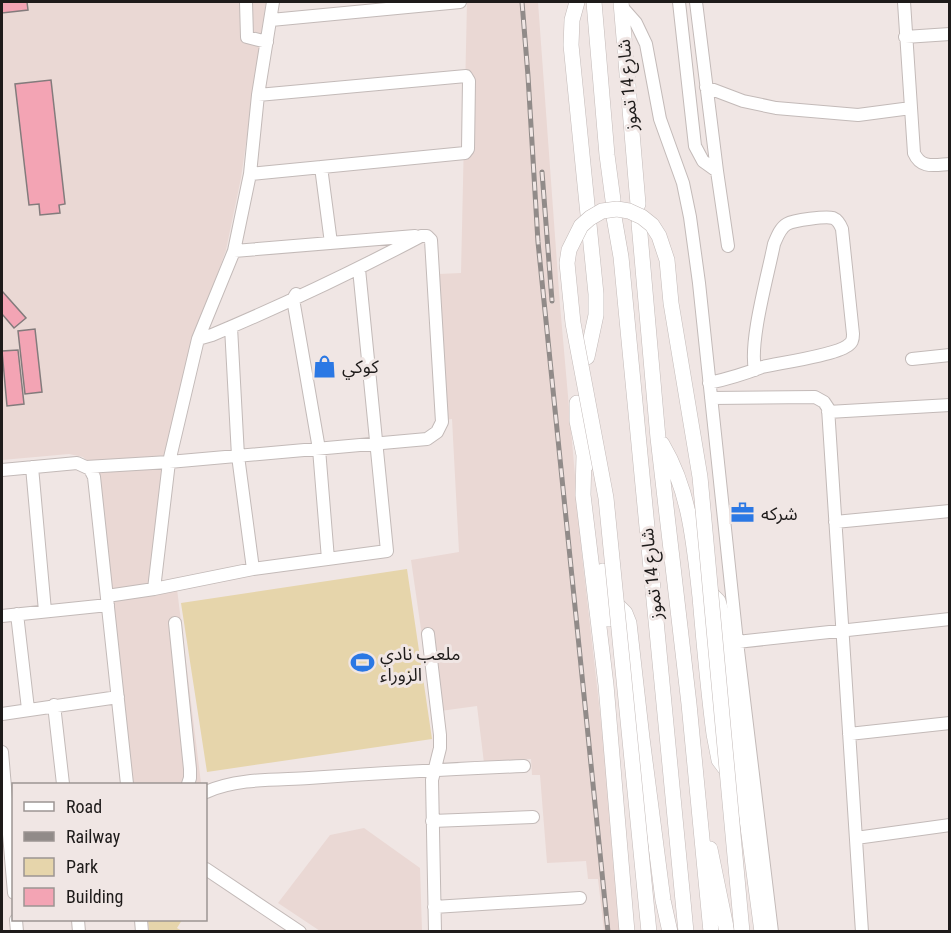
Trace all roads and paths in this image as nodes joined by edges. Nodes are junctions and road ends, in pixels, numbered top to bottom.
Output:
1 (246, 2) edge
2 (273, 2) edge
3 (460, 2) edge
4 (576, 2) edge
5 (594, 2) edge
6 (679, 2) edge
7 (696, 2) edge
8 (904, 2) edge
9 (621, 4) edge
10 (271, 20) junction
11 (950, 33) edge
12 (905, 37) junction
13 (267, 42) junction
14 (706, 87) junction
15 (258, 95) junction
16 (910, 108) junction
17 (950, 164) edge
18 (321, 167) junction
19 (717, 171) junction
20 (250, 174) junction
21 (613, 200) dead end
22 (638, 204) dead end
23 (614, 218) dead end
24 (639, 223) dead end
25 (421, 236) junction
26 (331, 243) junction
27 (728, 246) dead end
28 (234, 251) junction
29 (359, 268) junction
30 (295, 296) junction
31 (231, 327) junction
32 (198, 339) junction
33 (950, 355) edge
34 (587, 357) dead end
35 (912, 359) dead end
36 (755, 369) junction
37 (709, 383) junction
38 (711, 398) junction
39 (577, 403) dead end
40 (950, 405) edge
41 (828, 412) junction
42 (658, 438) junction
43 (377, 444) junction
44 (320, 449) junction
45 (584, 455) junction
46 (238, 456) junction
47 (169, 462) junction
48 (32, 467) junction
49 (86, 467) junction
50 (2, 470) edge
51 (950, 511) edge
52 (835, 522) junction
53 (328, 559) junction
54 (253, 569) junction
55 (154, 589) junction
56 (710, 593) junction
57 (107, 601) junction
58 (617, 605) junction
59 (45, 611) junction
60 (17, 614) junction
61 (2, 616) edge
62 (950, 619) edge
63 (175, 623) dead end
64 (842, 631) junction
65 (428, 634) dead end
66 (737, 642) junction
67 (118, 697) junction
68 (54, 705) junction
69 (28, 709) junction
70 (2, 714) edge
71 (950, 723) edge
72 (849, 734) junction
73 (2, 752) edge
74 (524, 765) dead end
75 (433, 770) junction
76 (728, 772) junction
77 (3, 776) edge
78 (633, 778) junction
79 (63, 783) edge
80 (127, 783) edge
81 (188, 783) edge
82 (207, 792) edge
83 (533, 817) dead end
84 (432, 821) junction
85 (950, 825) edge
86 (701, 829) junction
87 (856, 838) junction
88 (9, 860) edge
89 (207, 870) edge
90 (12, 880) edge
91 (580, 898) dead end
92 (434, 907) junction
93 (300, 932) edge
94 (435, 932) edge
95 (627, 932) edge
96 (649, 932) edge
97 (670, 932) edge
98 (686, 932) edge
99 (711, 932) edge
100 (727, 932) edge
101 (742, 932) edge
102 (762, 932) edge
103 (772, 932) edge
104 (862, 932) edge

1 - 13 street
2 - 10 street
3 - 10 street
4 - 34 main road
5 - 21 main road, شارع 14 تموز
6 - 19 street
7 - 14 street
8 - 12 street
9 - 22 main road, شارع 14 تموز
9 - 37 street
10 - 13 street
11 - 12 street
12 - 16 street
13 - 15 street
14 - 16 street
14 - 19 street
15 - 18 street
15 - 20 street
16 - 17 street
18 - 20 street
18 - 26 street
19 - 27 street
20 - 28 street
23 - 98 main road, شارع 14 تموز
24 - 42 main road, شارع 14 تموز
25 - 26 street
25 - 29 street
25 - 43 street
26 - 28 street
28 - 32 street
29 - 30 street
29 - 43 street
30 - 31 street
30 - 44 street
31 - 32 street
31 - 46 street
32 - 47 street
33 - 35 street
36 - 36 street
36 - 37 street
37 - 38 street
38 - 41 street
38 - 66 street
39 - 45 main road
40 - 41 street
41 - 52 street
42 - 76 main road
42 - 86 main road, شارع 14 تموز
43 - 44 street
43 - 53 street
44 - 46 street
44 - 53 street
45 - 78 main road
45 - 95 main road
46 - 47 street
46 - 54 street
47 - 49 street
47 - 55 street
48 - 49 street
48 - 50 street
48 - 59 street
49 - 57 street
51 - 52 street
52 - 64 street
53 - 54 street
54 - 55 street
55 - 57 street
56 - 58 main road, bridge
56 - 76 main road, bridge
56 - 102 main road
57 - 59 street
57 - 67 street
58 - 78 main road, bridge
58 - 97 main road
59 - 60 street
60 - 61 street
60 - 69 street
62 - 64 street
63 - 81 street
64 - 66 street
64 - 72 street
65 - 75 street
66 - 103 street
67 - 68 street
67 - 80 street
68 - 69 street
68 - 79 street
69 - 70 street
71 - 72 street
72 - 87 street
73 - 77 street
74 - 75 street
75 - 82 street
75 - 84 street
76 - 101 main road, bridge
77 - 88 street
78 - 96 main road, bridge
83 - 84 street
84 - 92 street
85 - 87 street
86 - 99 main road, شارع 14 تموز
86 - 100 main road
87 - 104 street
88 - 90 street
89 - 93 street
91 - 92 street
92 - 94 street

